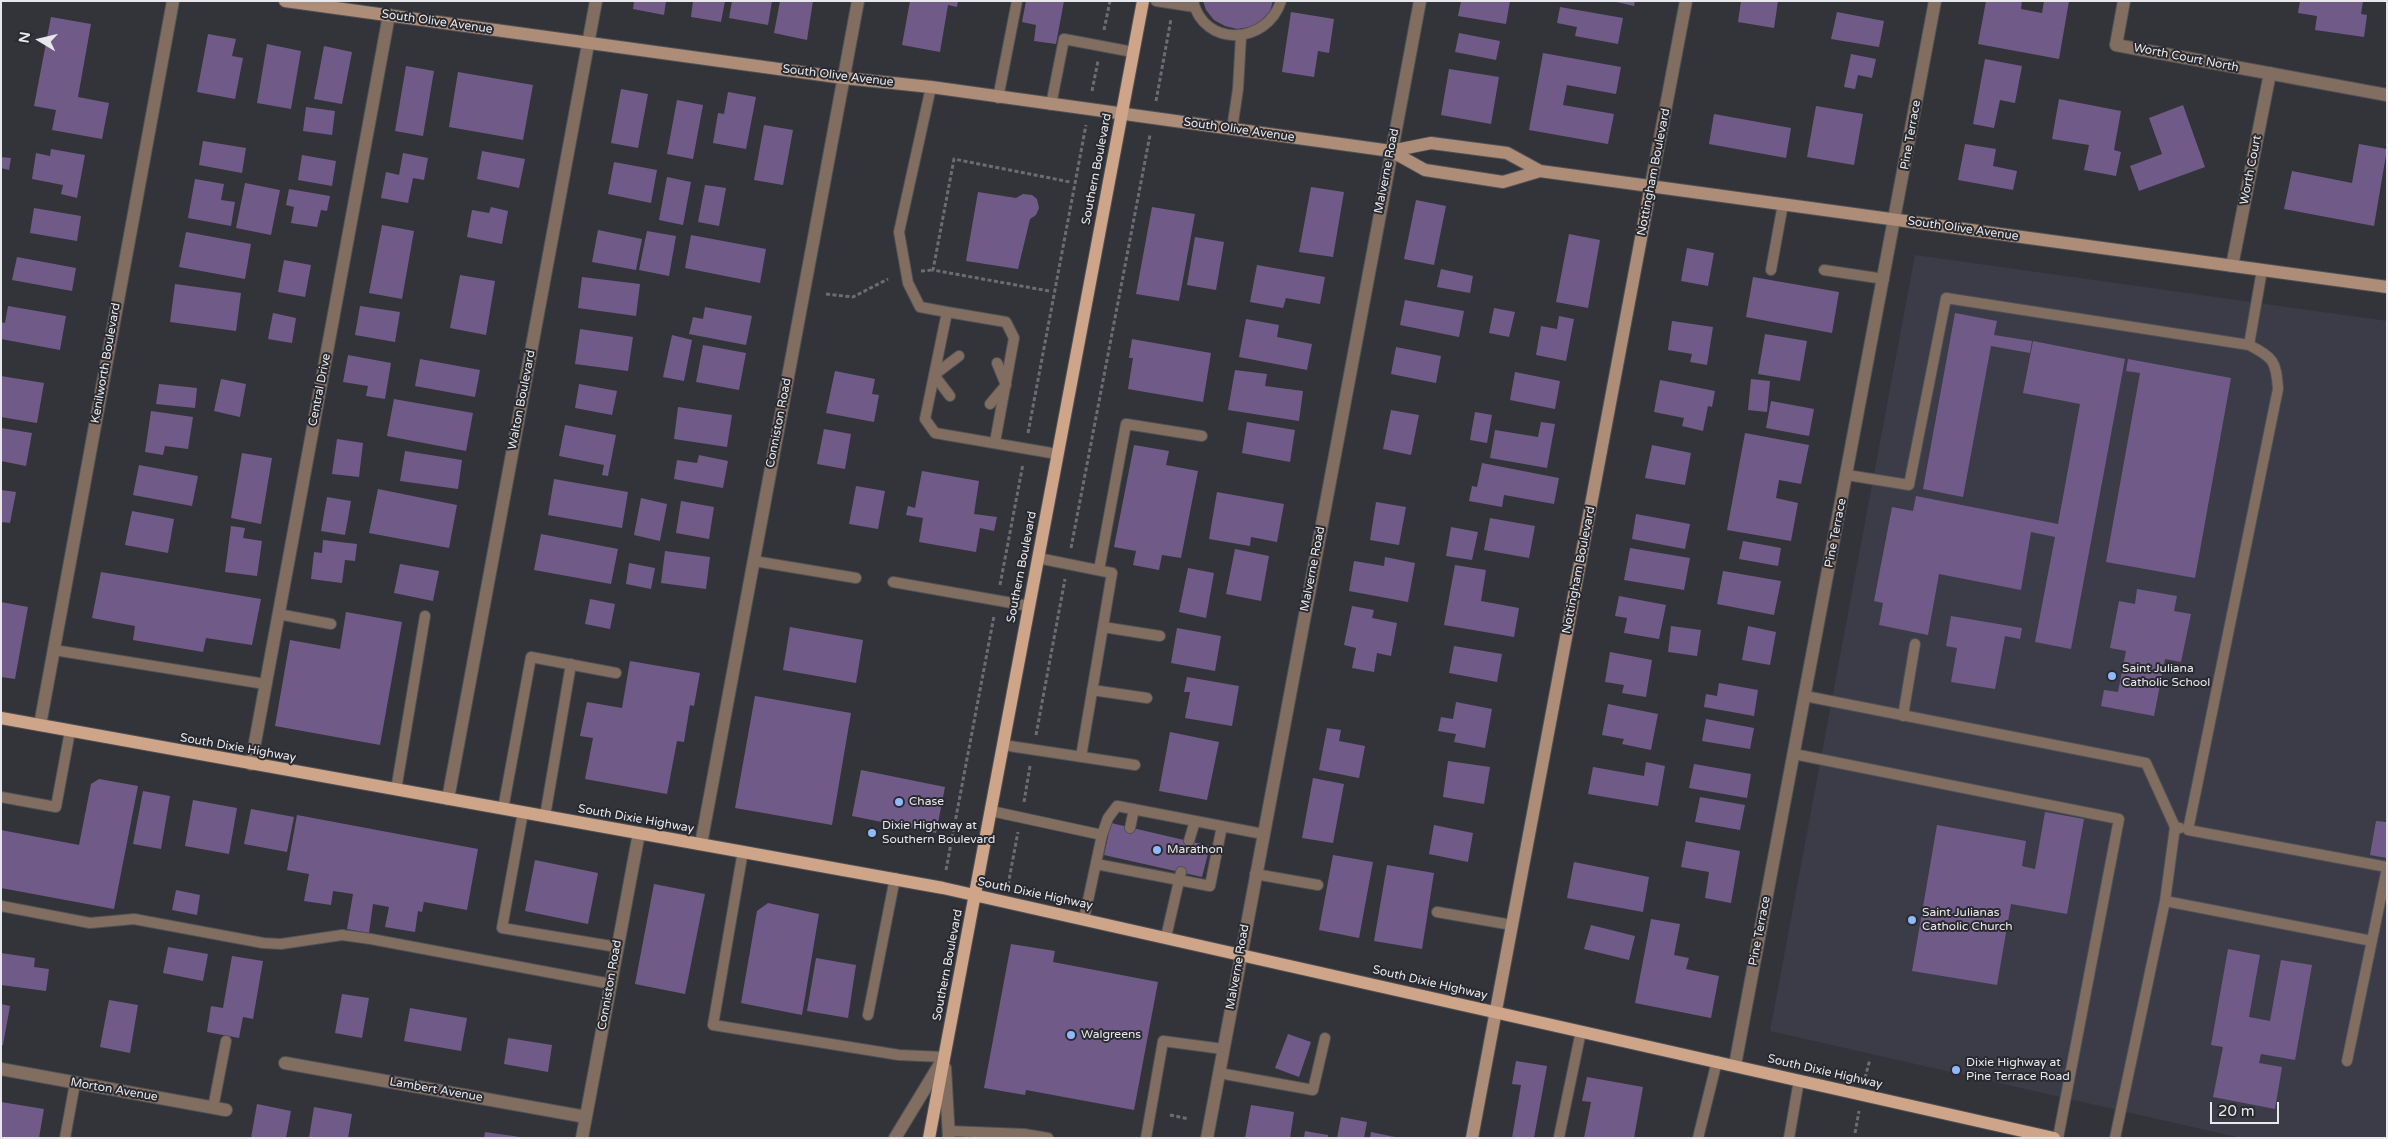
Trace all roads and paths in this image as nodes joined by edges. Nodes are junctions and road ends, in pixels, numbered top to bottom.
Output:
1 (172, 1) edge
2 (285, 1) edge
3 (596, 1) edge
4 (858, 1) edge
5 (1017, 1) edge
6 (1143, 1) edge
7 (1156, 1) edge
8 (1281, 1) edge
9 (1420, 1) edge
10 (1686, 1) edge
11 (1935, 1) edge
12 (2124, 1) edge
13 (318, 3) edge
14 (1174, 4) junction
15 (1194, 4) edge
16 (390, 15) junction
17 (1241, 36) junction
18 (588, 44) junction
19 (1133, 52) junction
20 (2270, 74) junction
21 (844, 78) junction
22 (931, 87) junction
23 (2387, 95) edge
24 (998, 98) junction
25 (1051, 105) junction
26 (1121, 114) junction
27 (1153, 118) junction
28 (1232, 129) junction
29 (1391, 151) junction
30 (1540, 171) junction
31 (1070, 182) dead end
32 (1651, 185) junction
33 (1783, 204) junction
34 (1895, 220) junction
35 (2232, 266) junction
36 (933, 270) junction
37 (1771, 270) dead end
38 (1824, 270) dead end
39 (2262, 270) junction
40 (919, 271) dead end
41 (888, 279) dead end
42 (1884, 279) junction
43 (2387, 287) edge
44 (1049, 291) dead end
45 (826, 294) dead end
46 (947, 312) junction
47 (2249, 346) junction
48 (959, 356) dead end
49 (997, 363) dead end
50 (934, 375) junction
51 (1006, 385) junction
52 (950, 396) dead end
53 (990, 404) dead end
54 (1202, 436) dead end
55 (995, 442) junction
56 (1058, 454) junction
57 (1847, 475) junction
58 (1038, 558) junction
59 (754, 561) junction
60 (1068, 564) junction
61 (1099, 570) junction
62 (856, 578) dead end
63 (893, 582) dead end
64 (1029, 606) junction
65 (278, 614) junction
66 (425, 616) dead end
67 (331, 624) dead end
68 (1103, 626) junction
69 (1160, 636) dead end
70 (1915, 644) dead end
71 (54, 650) junction
72 (571, 664) junction
73 (616, 672) dead end
74 (266, 684) junction
75 (1092, 690) junction
76 (1805, 696) junction
77 (1147, 698) dead end
78 (1903, 716) junction
79 (1, 718) edge
80 (40, 725) junction
81 (70, 731) junction
82 (1003, 745) junction
83 (1033, 749) junction
84 (1794, 754) junction
85 (1081, 757) junction
86 (251, 764) junction
87 (1134, 765) dead end
88 (396, 790) junction
89 (1, 798) edge
90 (448, 798) junction
91 (503, 809) junction
92 (1134, 809) junction
93 (990, 811) junction
94 (523, 812) junction
95 (545, 816) junction
96 (1021, 817) junction
97 (1195, 821) junction
98 (1222, 826) junction
99 (2175, 827) junction
100 (1130, 828) dead end
101 (2188, 830) junction
102 (638, 833) junction
103 (1263, 834) junction
104 (1102, 835) junction
105 (1189, 841) dead end
106 (701, 844) junction
107 (744, 851) junction
108 (1096, 864) junction
109 (2387, 867) edge
110 (1256, 874) junction
111 (1180, 876) junction
112 (895, 878) junction
113 (1318, 885) dead end
114 (975, 895) junction
115 (1005, 901) junction
116 (2165, 901) junction
117 (1, 906) edge
118 (1437, 912) dead end
119 (1084, 919) junction
120 (1512, 924) junction
121 (1166, 937) junction
122 (2372, 941) junction
123 (617, 947) junction
124 (1241, 953) junction
125 (611, 984) junction
126 (1496, 1012) junction
127 (868, 1015) dead end
128 (1581, 1031) junction
129 (1325, 1038) dead end
130 (226, 1041) dead end
131 (1223, 1049) junction
132 (944, 1057) junction
133 (2347, 1060) dead end
134 (1717, 1061) junction
135 (285, 1063) dead end
136 (1735, 1065) junction
137 (1, 1069) edge
138 (1218, 1074) junction
139 (1799, 1080) junction
140 (75, 1083) junction
141 (220, 1109) joint
142 (1170, 1115) dead end
143 (586, 1117) junction
144 (1189, 1119) dead end
145 (948, 1135) edge
146 (1023, 1136) edge
147 (1559, 1137) edge
148 (65, 1138) edge
149 (582, 1138) edge
150 (895, 1138) edge
151 (929, 1138) edge
152 (1048, 1138) edge
153 (1146, 1138) edge
154 (1207, 1138) edge
155 (1472, 1138) edge
156 (1698, 1138) edge
157 (1789, 1138) edge
158 (2054, 1138) edge
159 (2058, 1138) edge
160 (2115, 1138) edge

1 - 71 street, Kenilworth Boulevard
2 - 13 street, South Olive Avenue
3 - 18 street, Walton Boulevard
4 - 21 street, Conniston Road
5 - 24 lane
6 - 19 main road, Southern Boulevard
7 - 14 lane
8 - 17 lane
9 - 29 street, Malverne Road
10 - 32 street, Nottingham Boulevard
11 - 34 street, Pine Terrace
12 - 20 street, Worth Court North
13 - 16 street, South Olive Avenue
14 - 15 lane
14 - 27 path
15 - 17 lane
16 - 18 street, South Olive Avenue
16 - 65 street, Central Drive
17 - 28 lane
18 - 21 street, South Olive Avenue
18 - 90 street, Walton Boulevard
19 - 25 lane
19 - 26 main road, Southern Boulevard
20 - 23 street
20 - 35 street, Worth Court
21 - 22 street, South Olive Avenue
21 - 59 street, Conniston Road
22 - 24 street, South Olive Avenue
22 - 46 lane
24 - 25 street, South Olive Avenue
25 - 26 street, South Olive Avenue
26 - 27 street, South Olive Avenue
26 - 56 main road, Southern Boulevard
27 - 28 street, South Olive Avenue
27 - 60 path
28 - 29 street, South Olive Avenue
29 - 30 street, South Olive Avenue
29 - 30 street, South Olive Avenue
29 - 103 street, Malverne Road
30 - 32 street, South Olive Avenue
31 - 36 path
32 - 33 street, South Olive Avenue
32 - 120 street, Nottingham Boulevard
33 - 34 street, South Olive Avenue
33 - 37 lane
34 - 35 street, South Olive Avenue
34 - 42 street, Pine Terrace
35 - 39 street, South Olive Avenue
36 - 40 path
36 - 44 path
38 - 42 lane
39 - 43 street, South Olive Avenue
39 - 47 lane
41 - 45 path
42 - 57 street, Pine Terrace
46 - 50 lane
46 - 51 lane
47 - 57 lane
47 - 101 lane
48 - 50 lane
49 - 51 lane
50 - 52 lane
50 - 55 lane
51 - 53 lane
51 - 55 lane
54 - 61 lane
55 - 56 lane
56 - 58 main road, Southern Boulevard
57 - 76 street, Pine Terrace
58 - 60 lane
58 - 64 main road, Southern Boulevard
59 - 62 lane
59 - 106 street, Conniston Road
60 - 61 lane
60 - 83 path
61 - 68 lane
63 - 64 lane
64 - 82 main road, Southern Boulevard
65 - 67 lane
65 - 74 street, Central Drive
66 - 88 lane
68 - 69 lane
68 - 75 lane
70 - 78 lane
71 - 74 lane
71 - 80 street, Kenilworth Boulevard
72 - 73 lane
72 - 91 lane
72 - 95 lane
74 - 86 street, Central Drive
75 - 77 lane
75 - 85 lane
76 - 78 lane
76 - 84 street, Pine Terrace
78 - 99 lane
79 - 80 main road, South Dixie Highway
80 - 81 main road, South Dixie Highway
81 - 86 main road, South Dixie Highway
81 - 89 lane
82 - 83 lane
82 - 93 main road, Southern Boulevard
83 - 85 lane
83 - 96 path
84 - 136 street, Pine Terrace
84 - 159 lane
85 - 87 lane
86 - 88 main road, South Dixie Highway
88 - 90 main road, South Dixie Highway
90 - 91 main road, South Dixie Highway
91 - 94 main road, South Dixie Highway
92 - 97 lane
92 - 100 lane
92 - 104 lane
93 - 96 lane
93 - 114 main road, Southern Boulevard
94 - 95 main road, South Dixie Highway
94 - 123 lane
95 - 102 main road, South Dixie Highway
96 - 104 lane
96 - 115 path
97 - 98 lane
97 - 105 lane
98 - 103 lane
98 - 111 lane
99 - 101 lane
99 - 116 lane
101 - 109 lane
102 - 106 main road, South Dixie Highway
102 - 123 street, Conniston Road
103 - 110 street, Malverne Road
104 - 108 lane
106 - 107 main road, South Dixie Highway
107 - 112 main road, South Dixie Highway
107 - 132 lane
108 - 111 lane
108 - 119 lane
109 - 122 lane
110 - 113 lane
110 - 124 street, Malverne Road
111 - 121 lane
112 - 114 main road, South Dixie Highway
112 - 127 lane
114 - 115 main road, South Dixie Highway
114 - 132 main road, Southern Boulevard
115 - 119 main road, South Dixie Highway
116 - 122 lane
116 - 160 lane
117 - 125 lane
118 - 120 lane
119 - 121 main road, South Dixie Highway
120 - 126 street, Nottingham Boulevard
121 - 124 main road, South Dixie Highway
122 - 133 lane
123 - 125 street, Conniston Road
124 - 126 main road, South Dixie Highway
124 - 131 street, Malverne Road
125 - 143 street, Conniston Road
126 - 128 main road, South Dixie Highway
126 - 155 street, Nottingham Boulevard
128 - 134 main road, South Dixie Highway
128 - 147 lane
129 - 138 lane
130 - 141 lane
131 - 138 street, Malverne Road
131 - 153 lane
132 - 145 street
132 - 150 street
132 - 151 main road, Southern Boulevard
134 - 136 main road, South Dixie Highway
134 - 156 lane
135 - 143 street, Lambert Avenue
136 - 139 main road, South Dixie Highway
137 - 140 street, Morton Avenue
138 - 154 street, Malverne Road
139 - 157 lane
139 - 158 main road, South Dixie Highway
140 - 141 street, Morton Avenue
140 - 148 lane
142 - 144 path
143 - 149 street, Conniston Road
145 - 146 lane
146 - 152 lane

